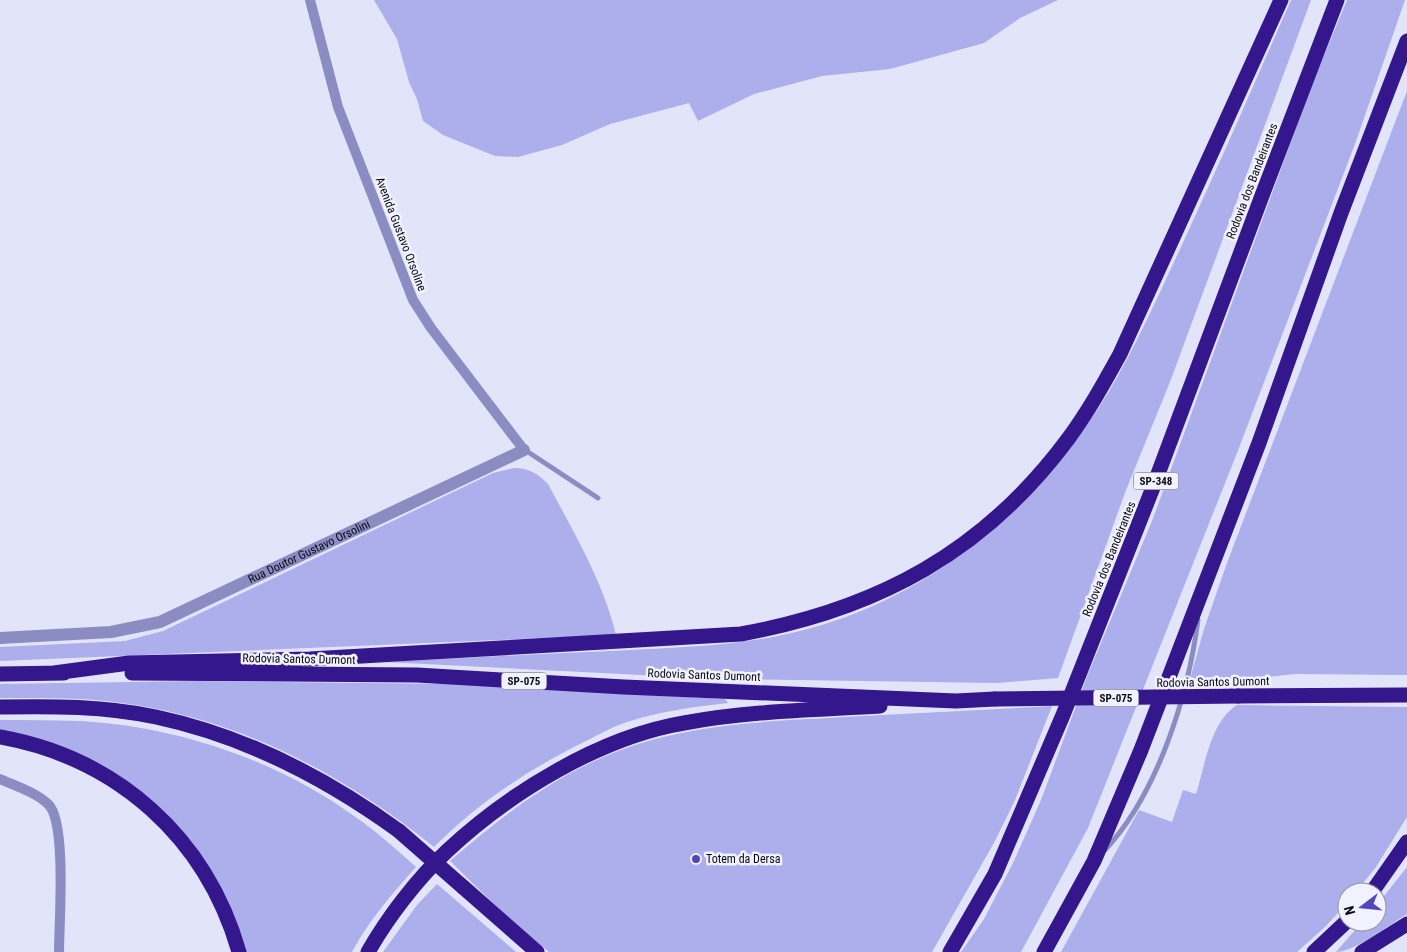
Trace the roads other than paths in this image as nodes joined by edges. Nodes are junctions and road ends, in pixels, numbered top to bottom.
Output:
1 (310, 0) edge
2 (1281, 0) edge
3 (1337, 0) edge
4 (1407, 41) edge
5 (524, 450) junction
6 (598, 498) dead end
7 (1201, 593) junction
8 (0, 638) edge
9 (54, 672) junction
10 (0, 674) edge
11 (1407, 695) edge
12 (956, 701) junction
13 (0, 707) edge
14 (0, 737) edge
15 (0, 779) edge
16 (1407, 842) edge
17 (1094, 861) junction
18 (1379, 882) edge
19 (1407, 924) edge
20 (1337, 930) edge
21 (59, 952) edge
22 (239, 952) edge
23 (368, 952) edge
24 (537, 952) edge
25 (950, 952) edge
26 (1044, 952) edge
27 (1314, 952) edge
28 (1362, 952) edge

1 - 5 street, Avenida Gustavo Orsoline
2 - 9 highway
3 - 25 highway, Rodovia dos Bandeirantes / SP-348
4 - 7 highway
5 - 6 lane
5 - 8 street, Rua Doutor Gustavo Orsolini
7 - 17 highway
7 - 17 lane
9 - 10 highway, Rodovia Santos Dumont / SP-075
9 - 12 highway, Rodovia Santos Dumont / SP-075
11 - 12 highway, Rodovia Santos Dumont / SP-075, bridge
12 - 23 highway
13 - 24 highway, bridge
14 - 22 highway
15 - 21 street
16 - 18 highway
17 - 26 highway
19 - 28 highway
20 - 27 highway

